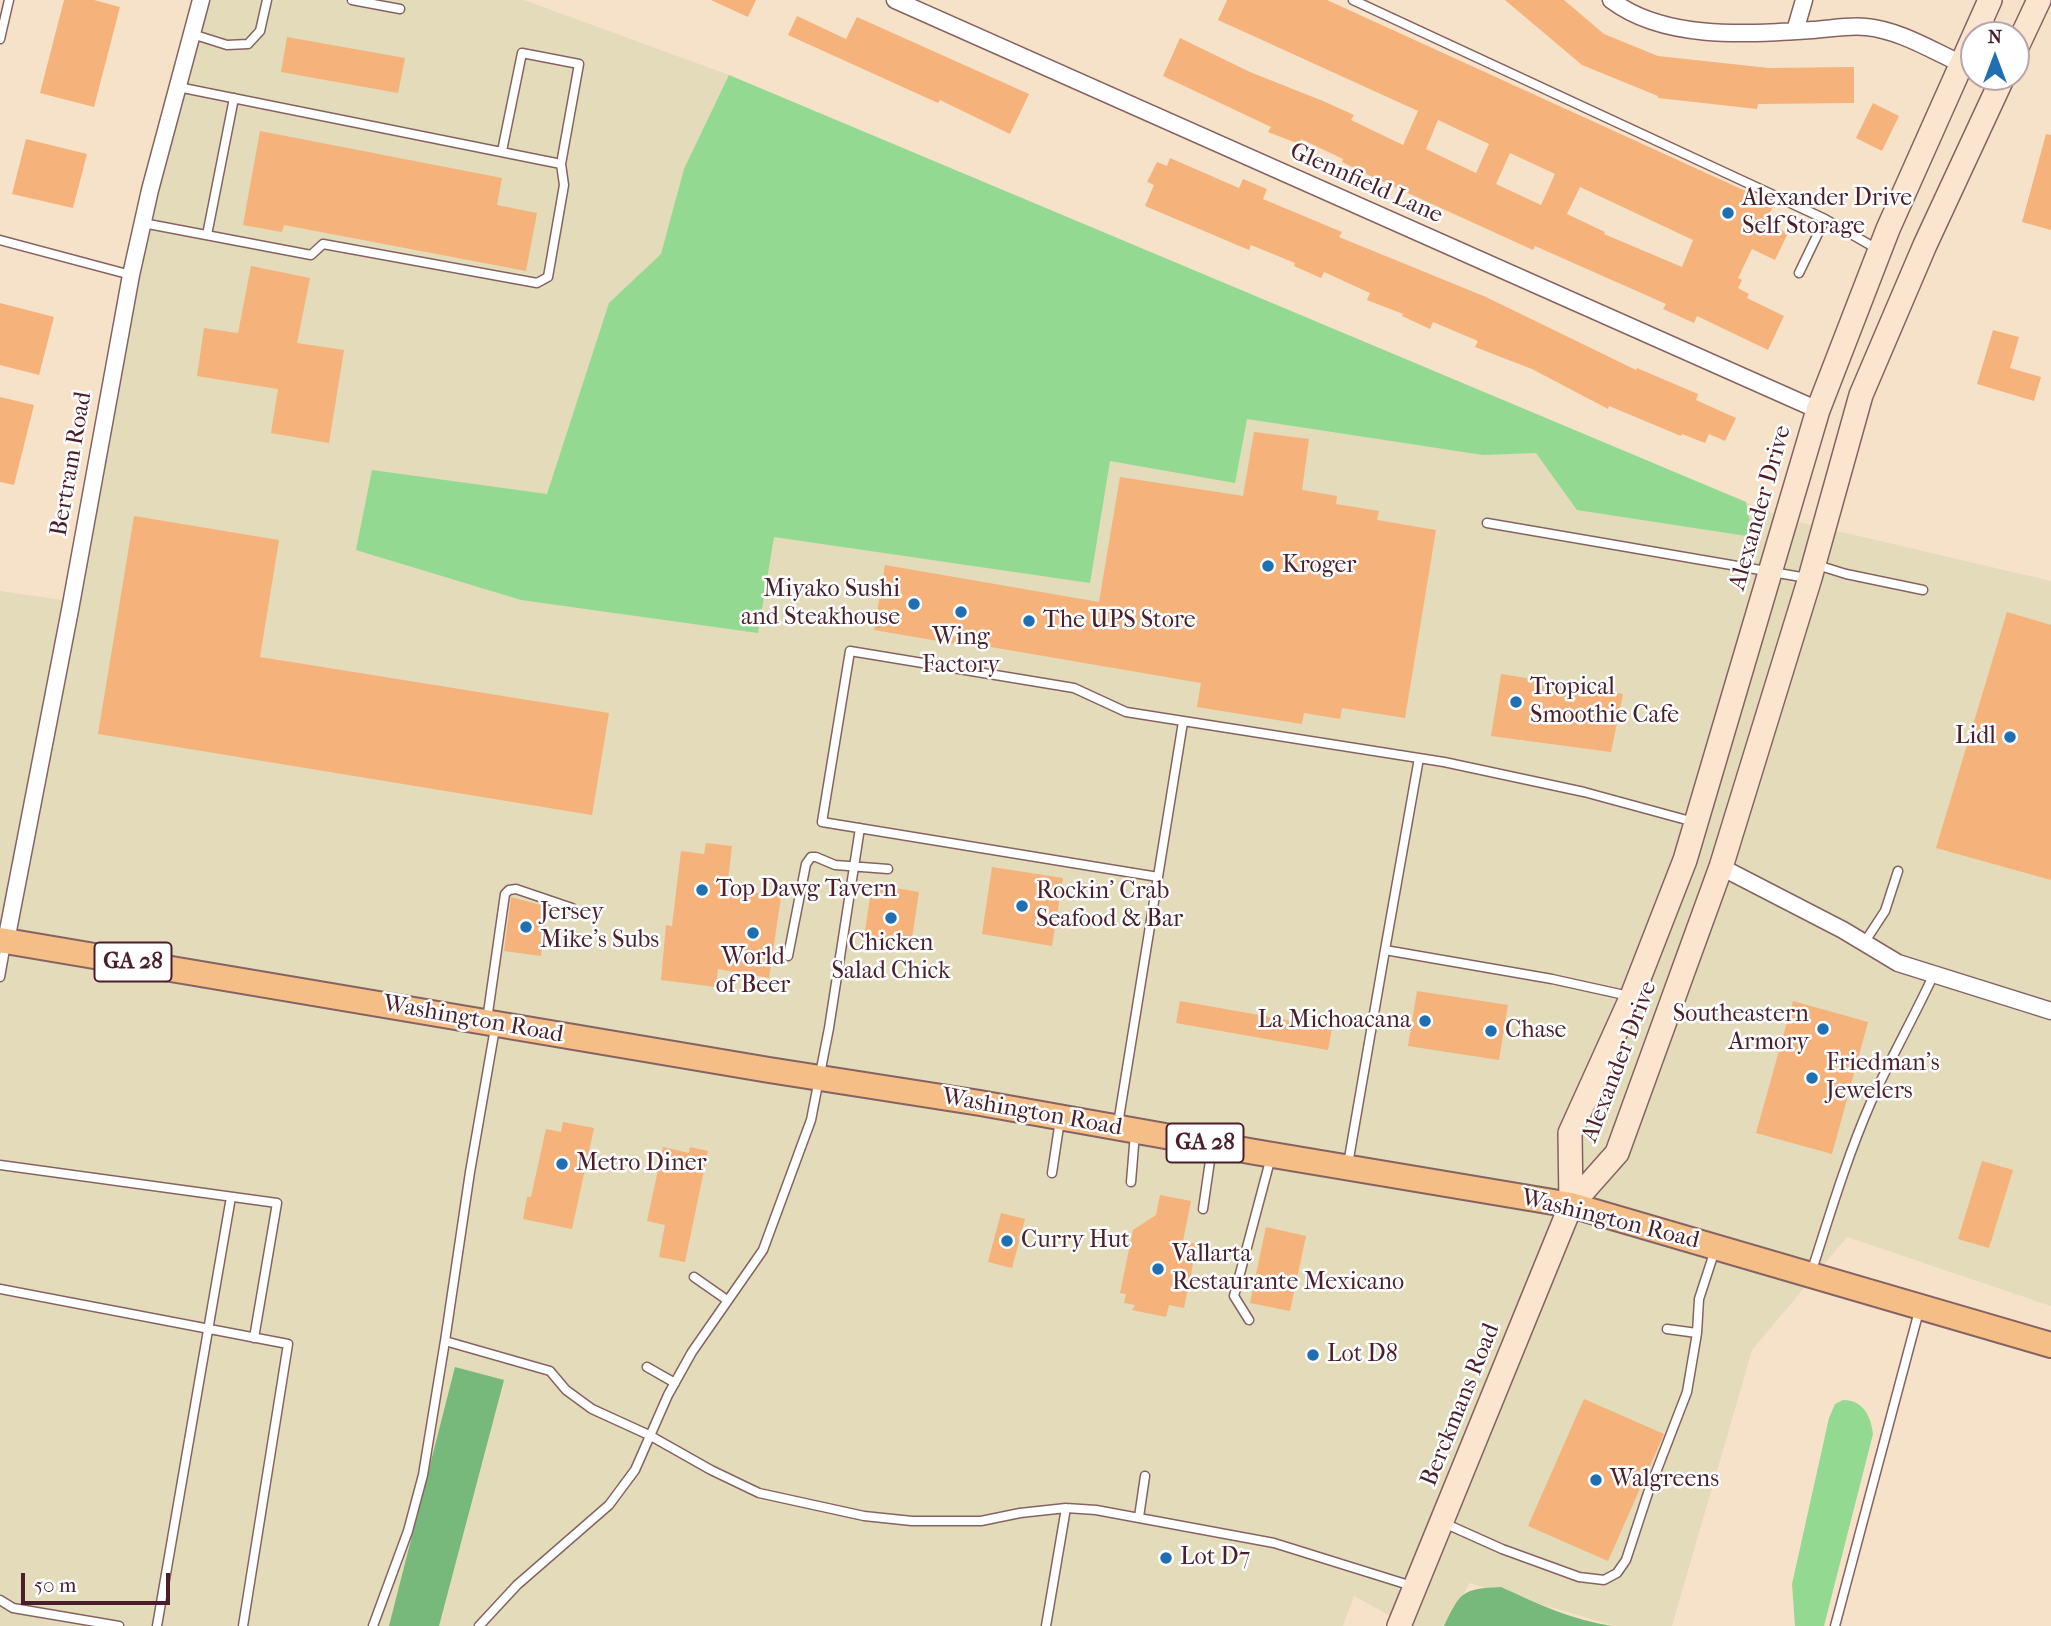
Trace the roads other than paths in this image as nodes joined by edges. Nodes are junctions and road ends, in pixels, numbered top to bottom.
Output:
1 (9, 0) edge
2 (201, 0) edge
3 (267, 0) edge
4 (352, 0) edge
5 (895, 0) edge
6 (1353, 0) edge
7 (1611, 0) edge
8 (1804, 0) edge
9 (1990, 0) edge
10 (2039, 0) edge
11 (400, 9) dead end
12 (1980, 21) edge
13 (2029, 21) edge
14 (1795, 31) junction
15 (192, 34) junction
16 (0, 39) edge
17 (1960, 63) joint
18 (178, 87) junction
19 (1996, 91) edge
20 (234, 98) junction
21 (502, 150) junction
22 (561, 164) junction
23 (1825, 219) junction
24 (143, 223) junction
25 (207, 235) junction
26 (0, 240) edge
27 (1880, 251) junction
28 (1798, 273) dead end
29 (131, 275) junction
30 (1818, 410) junction
31 (1487, 523) dead end
32 (1770, 571) junction
33 (1811, 571) junction
34 (1923, 590) dead end
35 (1183, 722) junction
36 (1419, 758) junction
37 (1697, 822) junction
38 (860, 828) junction
39 (854, 866) junction
40 (1721, 867) junction
41 (888, 869) dead end
42 (1898, 870) dead end
43 (1158, 877) junction
44 (572, 908) dead end
45 (3, 940) edge
46 (1864, 943) junction
47 (1385, 950) junction
48 (788, 956) dead end
49 (1933, 976) junction
50 (0, 977) edge
51 (1632, 996) junction
52 (2051, 1011) edge
53 (491, 1023) junction
54 (818, 1077) junction
55 (1061, 1117) junction
56 (1126, 1129) junction
57 (1212, 1144) junction
58 (1271, 1155) junction
59 (0, 1165) edge
60 (1347, 1167) junction
61 (1052, 1173) dead end
62 (1132, 1182) dead end
63 (231, 1197) junction
64 (1571, 1205) junction
65 (1203, 1209) dead end
66 (1716, 1247) junction
67 (1810, 1275) junction
68 (694, 1277) dead end
69 (0, 1289) edge
70 (727, 1300) junction
71 (1921, 1307) junction
72 (1249, 1320) dead end
73 (209, 1329) junction
74 (1667, 1329) dead end
75 (1697, 1333) junction
76 (254, 1338) junction
77 (444, 1341) junction
78 (2051, 1345) edge
79 (647, 1367) dead end
80 (675, 1382) junction
81 (649, 1434) junction
82 (1145, 1476) dead end
83 (1066, 1508) junction
84 (1139, 1517) junction
85 (1441, 1522) junction
86 (1415, 1587) junction
87 (0, 1601) edge
88 (119, 1626) edge
89 (157, 1626) edge
90 (243, 1626) edge
91 (373, 1626) edge
92 (480, 1626) edge
93 (1046, 1626) edge
94 (1399, 1626) edge
95 (1836, 1626) edge

1 - 16 lane
2 - 15 street, Bertram Road
3 - 15 lane
4 - 11 lane
5 - 30 street, Glennfield Lane
6 - 23 lane
7 - 14 street
8 - 14 street
9 - 12 main road, Alexander Drive
10 - 13 main road
14 - 17 street
15 - 18 street, Bertram Road
17 - 27 main road, Alexander Drive
18 - 20 lane
18 - 24 street, Bertram Road
19 - 33 main road, Alexander Drive
20 - 21 lane
20 - 25 lane
21 - 22 lane
21 - 22 lane
22 - 25 lane
23 - 27 lane
23 - 28 lane
24 - 25 lane
24 - 29 street, Bertram Road
26 - 29 lane
27 - 30 main road, Alexander Drive
29 - 45 street, Bertram Road
30 - 32 main road, Alexander Drive
31 - 32 lane
32 - 33 lane
32 - 37 main road, Alexander Drive
33 - 34 lane
33 - 40 main road, Alexander Drive
35 - 36 lane
35 - 38 lane
35 - 43 lane
36 - 37 lane
36 - 47 lane
37 - 51 main road, Alexander Drive
38 - 39 lane
38 - 43 lane
39 - 41 lane
39 - 48 lane
39 - 54 lane
40 - 46 street
40 - 64 main road, Alexander Drive
42 - 46 lane
43 - 56 lane
44 - 53 lane
45 - 50 lane
45 - 53 main road, Washington Road / GA 28
46 - 49 street
47 - 51 lane
47 - 60 lane
49 - 52 street
49 - 67 lane
51 - 64 main road, Alexander Drive
53 - 54 main road, Washington Road / GA 28
53 - 77 lane
54 - 55 main road, Washington Road / GA 28
54 - 70 lane
55 - 56 main road, Washington Road / GA 28
55 - 61 lane
56 - 57 main road, Washington Road / GA 28
56 - 62 lane
57 - 58 main road, Washington Road / GA 28
57 - 65 lane
58 - 60 main road, Washington Road / GA 28
58 - 72 lane
59 - 63 lane
60 - 64 main road, Washington Road / GA 28
63 - 73 lane
63 - 76 lane
64 - 66 main road, Washington Road / GA 28
64 - 85 main road, Berckmans Road
66 - 67 main road, Washington Road / GA 28
66 - 75 lane
67 - 71 main road, Washington Road / GA 28
68 - 70 lane
69 - 73 lane
70 - 80 lane
71 - 78 main road, Washington Road / GA 28
71 - 95 lane
73 - 76 lane
73 - 89 lane
74 - 75 lane
75 - 85 lane
76 - 90 lane
77 - 81 lane
77 - 91 lane
79 - 80 lane
80 - 81 lane
81 - 83 lane
81 - 92 lane
82 - 84 lane
83 - 84 lane
83 - 93 lane
84 - 86 lane
85 - 86 main road, Berckmans Road
86 - 94 main road, Berckmans Road
87 - 88 lane

